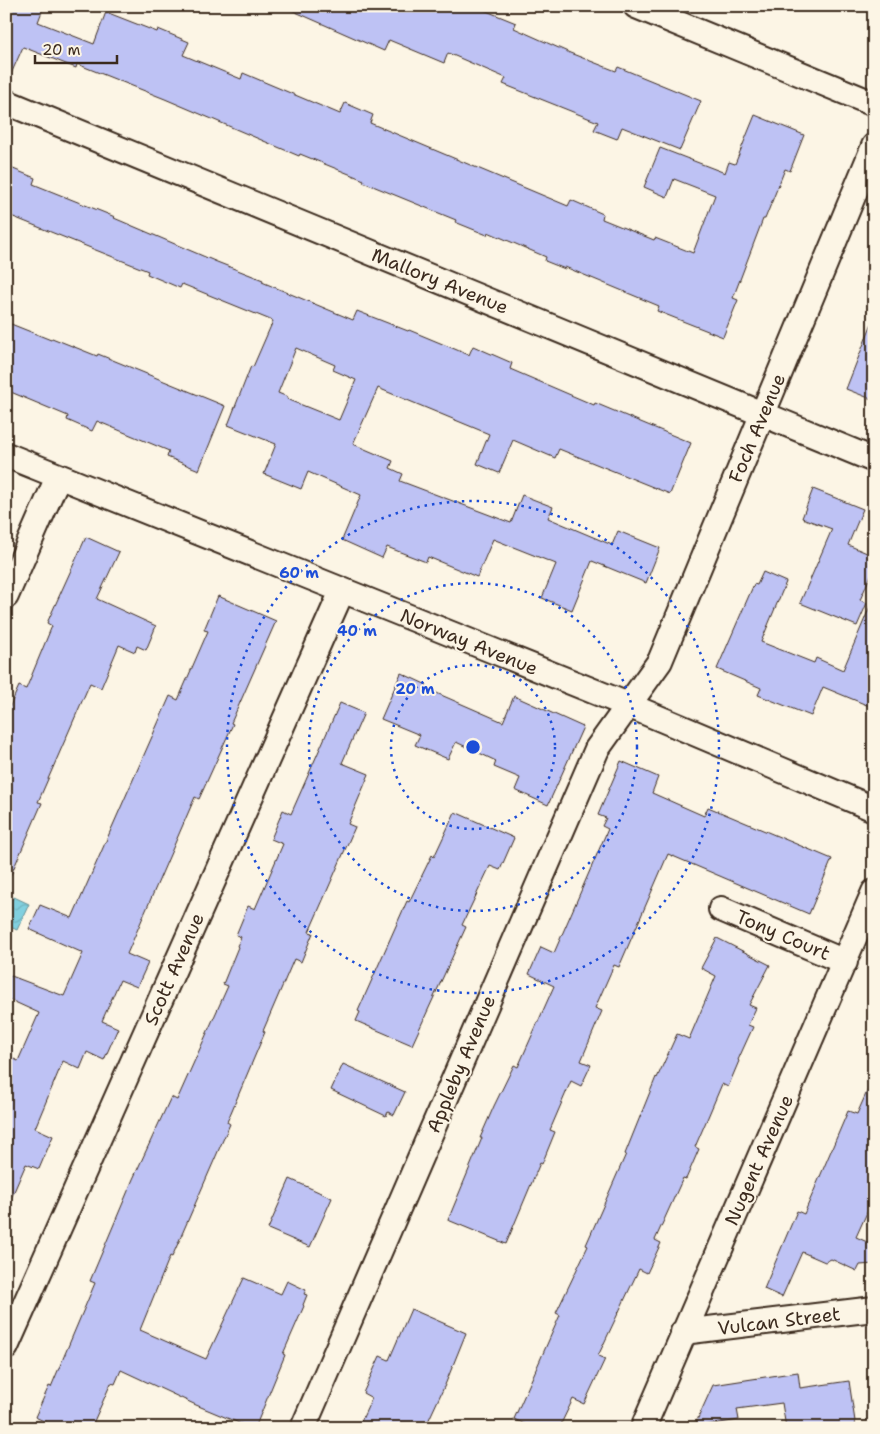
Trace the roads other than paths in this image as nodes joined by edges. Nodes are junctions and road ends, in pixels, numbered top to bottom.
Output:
1 (636, 6) edge
2 (6, 102) edge
3 (874, 104) edge
4 (874, 146) edge
5 (763, 414) junction
6 (6, 456) edge
7 (874, 460) edge
8 (58, 477) junction
9 (342, 591) junction
10 (6, 596) edge
11 (628, 705) junction
12 (874, 809) edge
13 (874, 892) edge
14 (721, 909) dead end
15 (845, 962) junction
16 (874, 1309) edge
17 (683, 1332) junction
18 (6, 1347) edge
19 (303, 1428) edge
20 (643, 1428) edge

1 - 3 street
2 - 5 street, Mallory Avenue
4 - 5 street, Foch Avenue
5 - 7 street, Mallory Avenue
5 - 11 street, Foch Avenue
6 - 8 street, Norway Avenue
8 - 9 street, Norway Avenue
8 - 10 street
9 - 11 street, Norway Avenue
9 - 18 street, Scott Avenue
11 - 12 street, Norway Avenue
11 - 19 street, Appleby Avenue
13 - 15 street, Nugent Avenue
14 - 15 street, Tony Court
15 - 17 street, Nugent Avenue
16 - 17 street, Vulcan Street
17 - 20 street, Nugent Avenue

